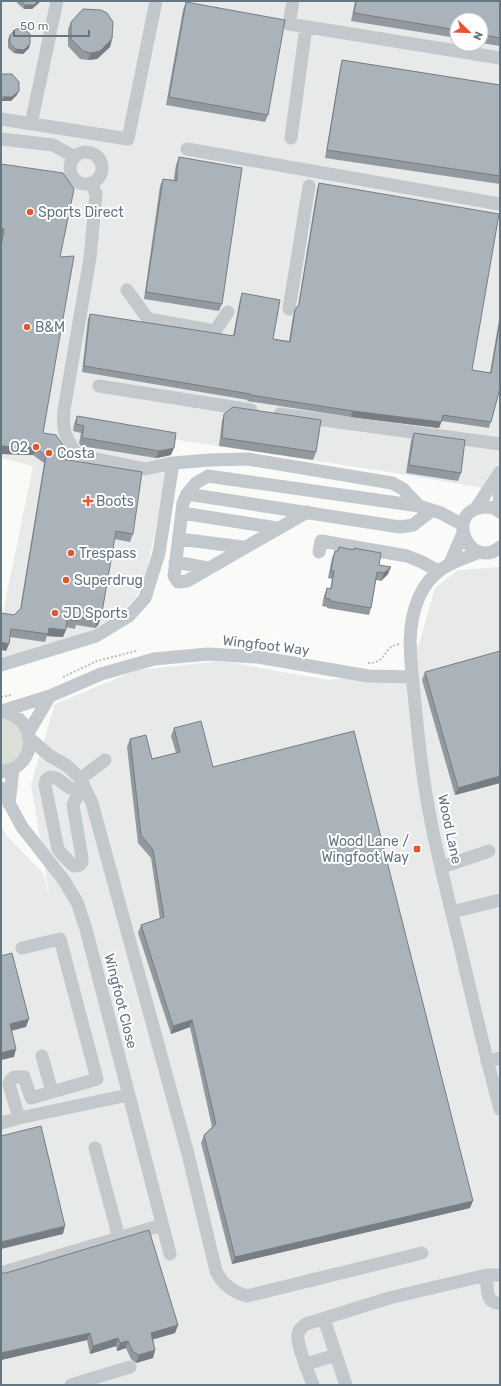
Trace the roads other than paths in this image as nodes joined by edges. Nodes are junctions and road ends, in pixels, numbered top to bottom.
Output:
1 (57, 1) edge
2 (156, 1) edge
3 (293, 1) edge
4 (306, 27) junction
5 (500, 58) edge
6 (1, 119) edge
7 (31, 124) junction
8 (291, 138) dead end
9 (1, 139) edge
10 (187, 149) dead end
11 (75, 156) junction
12 (91, 183) junction
13 (309, 186) dead end
14 (500, 204) edge
15 (126, 290) dead end
16 (289, 309) dead end
17 (228, 312) dead end
18 (99, 386) dead end
19 (500, 444) edge
20 (173, 463) junction
21 (500, 472) edge
22 (500, 482) edge
23 (187, 494) junction
24 (431, 510) junction
25 (499, 511) edge
26 (307, 512) junction
27 (182, 513) junction
28 (467, 520) junction
29 (277, 528) junction
30 (179, 539) junction
31 (243, 547) junction
32 (499, 548) edge
33 (319, 552) dead end
34 (480, 552) junction
35 (176, 562) junction
36 (450, 563) junction
37 (208, 568) junction
38 (438, 571) junction
39 (1, 665) edge
40 (412, 677) junction
41 (50, 696) junction
42 (1, 711) edge
43 (29, 736) junction
44 (27, 754) junction
45 (50, 756) junction
46 (105, 760) dead end
47 (7, 771) edge
48 (1, 788) edge
49 (80, 789) junction
50 (9, 804) junction
51 (489, 850) dead end
52 (442, 867) junction
53 (500, 900) edge
54 (452, 912) junction
55 (22, 948) dead end
56 (42, 1056) dead end
57 (500, 1058) edge
58 (487, 1062) junction
59 (52, 1092) junction
60 (128, 1095) junction
61 (500, 1109) edge
62 (19, 1118) junction
63 (1, 1123) edge
64 (95, 1148) dead end
65 (162, 1225) junction
66 (119, 1238) junction
67 (422, 1253) dead end
68 (170, 1254) dead end
69 (1, 1272) edge
70 (493, 1275) edge
71 (500, 1304) edge
72 (324, 1319) junction
73 (336, 1355) junction
74 (306, 1364) junction
75 (130, 1367) dead end
76 (71, 1385) edge
77 (313, 1385) edge
78 (346, 1385) edge

1 - 7 street
2 - 7 street
3 - 4 street
4 - 5 street
4 - 8 street
6 - 7 street
9 - 11 street
10 - 14 street
11 - 12 street
11 - 12 street
12 - 20 street
13 - 16 street
15 - 17 street
18 - 19 street
20 - 24 street
20 - 39 street
21 - 28 street
22 - 25 street
23 - 24 street
23 - 26 street
23 - 27 street
24 - 26 street
24 - 28 street
25 - 28 street
26 - 29 street
27 - 29 street
27 - 30 street
28 - 34 street
28 - 36 street
29 - 31 street
30 - 31 street
30 - 35 street
31 - 37 street
32 - 34 street, Wood Lane
33 - 38 street
34 - 36 street, Wood Lane
35 - 37 street
35 - 37 street
36 - 38 street, Wood Lane
38 - 40 street, Wood Lane
40 - 41 street, Wingfoot Way
40 - 52 street, Wood Lane
41 - 42 street, Wingfoot Way
41 - 43 street
42 - 43 street
43 - 44 street
43 - 45 street
44 - 45 street
44 - 47 street
45 - 49 street
46 - 49 street
47 - 50 street
48 - 50 street, Wingfoot Close
49 - 49 street
49 - 67 street
50 - 60 street, Wingfoot Close
51 - 52 street
52 - 54 street, Wood Lane
53 - 54 street
54 - 58 street, Wood Lane
55 - 59 street
56 - 59 street
57 - 58 street
58 - 61 street, Wood Lane
59 - 62 street
60 - 62 street
60 - 65 street, Wingfoot Close
62 - 63 street
64 - 66 street
65 - 66 street
65 - 68 street, Wingfoot Close
66 - 69 street
70 - 71 street
70 - 72 street
72 - 73 street
72 - 74 street
73 - 74 street
73 - 78 street
74 - 77 street
75 - 76 street

